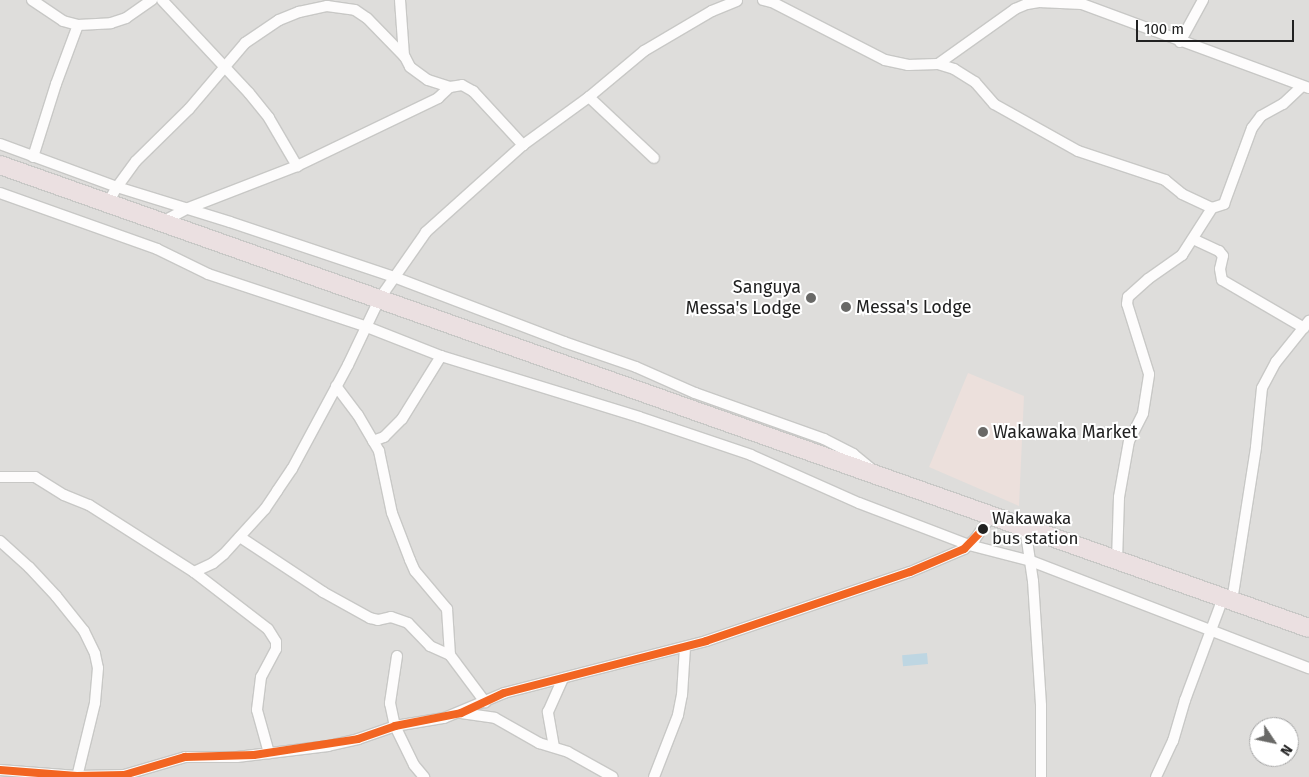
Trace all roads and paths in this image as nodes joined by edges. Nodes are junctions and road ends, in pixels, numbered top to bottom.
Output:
1 (32, 0) edge
2 (152, 0) edge
3 (162, 0) edge
4 (400, 0) edge
5 (739, 0) edge
6 (763, 0) edge
7 (1203, 0) edge
8 (1079, 2) edge
9 (78, 25) junction
10 (1180, 42) junction
11 (405, 57) junction
12 (938, 64) junction
13 (224, 65) junction
14 (450, 87) junction
15 (1305, 87) edge
16 (589, 97) junction
17 (0, 144) edge
18 (523, 145) junction
19 (33, 156) junction
20 (654, 158) dead end
21 (0, 165) edge
22 (297, 166) junction
23 (117, 187) junction
24 (0, 193) edge
25 (108, 203) junction
26 (1212, 208) junction
27 (186, 209) junction
28 (162, 222) junction
29 (1194, 239) junction
30 (394, 278) junction
31 (380, 298) junction
32 (1306, 324) edge
33 (367, 327) junction
34 (441, 356) junction
35 (336, 386) junction
36 (373, 441) junction
37 (0, 476) edge
38 (885, 479) junction
39 (992, 515) junction
40 (1025, 527) junction
41 (240, 537) junction
42 (0, 541) edge
43 (969, 545) junction
44 (1031, 561) junction
45 (1117, 561) junction
46 (194, 572) junction
47 (1227, 600) junction
48 (1309, 628) edge
49 (1211, 629) junction
50 (684, 647) junction
51 (450, 655) junction
52 (397, 656) dead end
53 (1309, 668) edge
54 (564, 679) junction
55 (485, 702) junction
56 (461, 712) junction
57 (395, 726) junction
58 (554, 747) junction
59 (269, 753) junction
60 (0, 770) edge
61 (77, 777) edge
62 (424, 777) edge
63 (613, 777) edge
64 (654, 777) edge
65 (1041, 777) edge
66 (1156, 777) edge

1 - 9 street
2 - 9 street
3 - 13 street
4 - 11 street
5 - 16 street
6 - 12 street
7 - 10 street
8 - 10 street
8 - 12 street
9 - 19 street
10 - 15 street
11 - 13 street
11 - 14 street
12 - 26 street
13 - 22 street
13 - 23 street
14 - 18 street
14 - 22 street
15 - 26 street
16 - 18 street
16 - 20 street
17 - 19 street
18 - 30 street
19 - 23 street
21 - 25 highway
22 - 27 street
23 - 25 street
23 - 27 street
24 - 33 street
25 - 28 highway
26 - 29 street
27 - 28 street
27 - 30 street
28 - 31 highway
29 - 32 street
29 - 45 street
30 - 31 street
30 - 38 street
31 - 33 street
31 - 38 highway
32 - 47 street
33 - 34 street
33 - 35 street
34 - 36 street
34 - 43 street
35 - 36 street
35 - 41 street
36 - 51 street
37 - 46 street
38 - 39 highway
39 - 40 highway
39 - 43 street
40 - 44 street
40 - 45 highway
41 - 46 street
41 - 51 street
42 - 61 street
43 - 44 street
43 - 50 street
44 - 49 street
44 - 65 street
45 - 47 highway
46 - 59 street
47 - 48 highway
47 - 49 street
49 - 53 street
49 - 66 street
50 - 54 street
50 - 64 street
51 - 55 street
52 - 57 street
54 - 55 street
54 - 58 street
55 - 56 street
56 - 57 street
56 - 58 street
57 - 59 street
57 - 62 street
58 - 63 street
59 - 61 street
60 - 61 street

